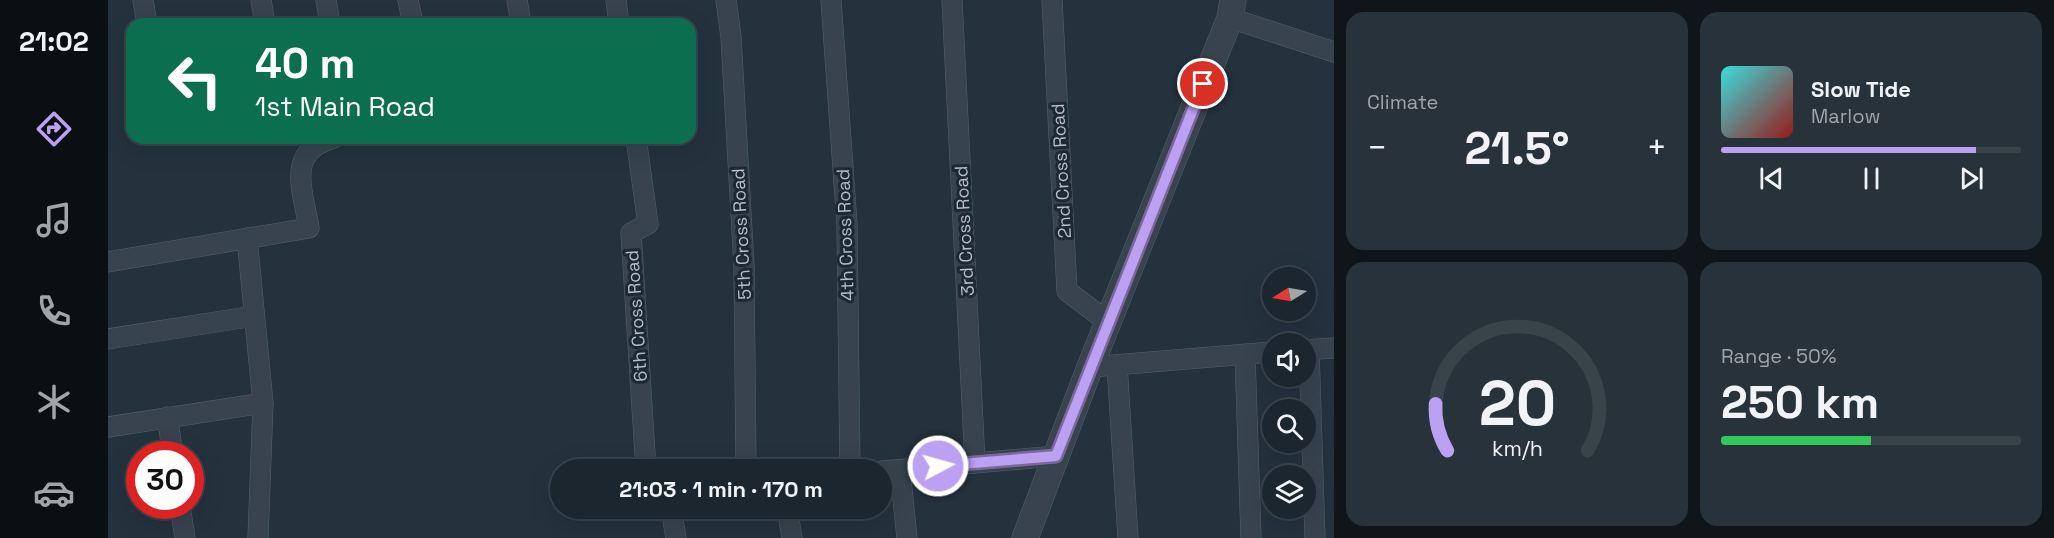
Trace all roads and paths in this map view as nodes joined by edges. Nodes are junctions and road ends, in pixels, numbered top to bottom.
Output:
1 (143, 0) edge
2 (261, 0) edge
3 (326, 0) edge
4 (408, 0) edge
5 (517, 0) edge
6 (616, 0) edge
7 (726, 0) edge
8 (831, 0) edge
9 (952, 0) edge
10 (1052, 0) edge
11 (1232, 9) edge
12 (146, 18) edge
13 (264, 18) edge
14 (329, 18) edge
15 (412, 18) edge
16 (520, 18) edge
17 (618, 18) edge
18 (1334, 52) edge
19 (315, 144) edge
20 (637, 144) edge
21 (247, 238) junction
22 (108, 262) edge
23 (254, 316) junction
24 (1108, 322) junction
25 (108, 339) edge
26 (1334, 348) edge
27 (1316, 349) edge
28 (1262, 353) edge
29 (1245, 355) junction
30 (1117, 365) junction
31 (1090, 367) junction
32 (1309, 387) edge
33 (263, 403) junction
34 (167, 417) junction
35 (108, 427) edge
36 (171, 441) edge
37 (1056, 456) junction
38 (645, 459) edge
39 (746, 459) edge
40 (850, 459) edge
41 (975, 463) junction
42 (892, 471) edge
43 (892, 475) edge
44 (182, 519) edge
45 (673, 519) edge
46 (789, 519) edge
47 (185, 538) edge
48 (258, 538) edge
49 (676, 538) edge
50 (792, 538) edge
51 (907, 538) edge
52 (1025, 538) edge
53 (1128, 538) edge
54 (1251, 538) edge
55 (1315, 538) edge

1 - 12 street
2 - 13 street
3 - 14 street
4 - 15 street
5 - 16 street
6 - 17 street
7 - 39 street, 5th Cross Road
8 - 40 street, 4th Cross Road
9 - 41 street, 3rd Cross Road
10 - 24 street, 2nd Cross Road
11 - 18 street
11 - 24 street
19 - 21 street
20 - 38 street, 6th Cross Road
21 - 22 street
21 - 23 street
23 - 25 street
23 - 33 street
24 - 31 street
26 - 27 street
28 - 29 street
29 - 30 street
29 - 54 street
30 - 31 street
30 - 53 street
31 - 37 street
32 - 55 street
33 - 34 street
33 - 48 street
34 - 35 street
34 - 36 street
37 - 41 street
37 - 52 street
41 - 42 street
43 - 51 street
44 - 47 street
45 - 49 street
46 - 50 street

